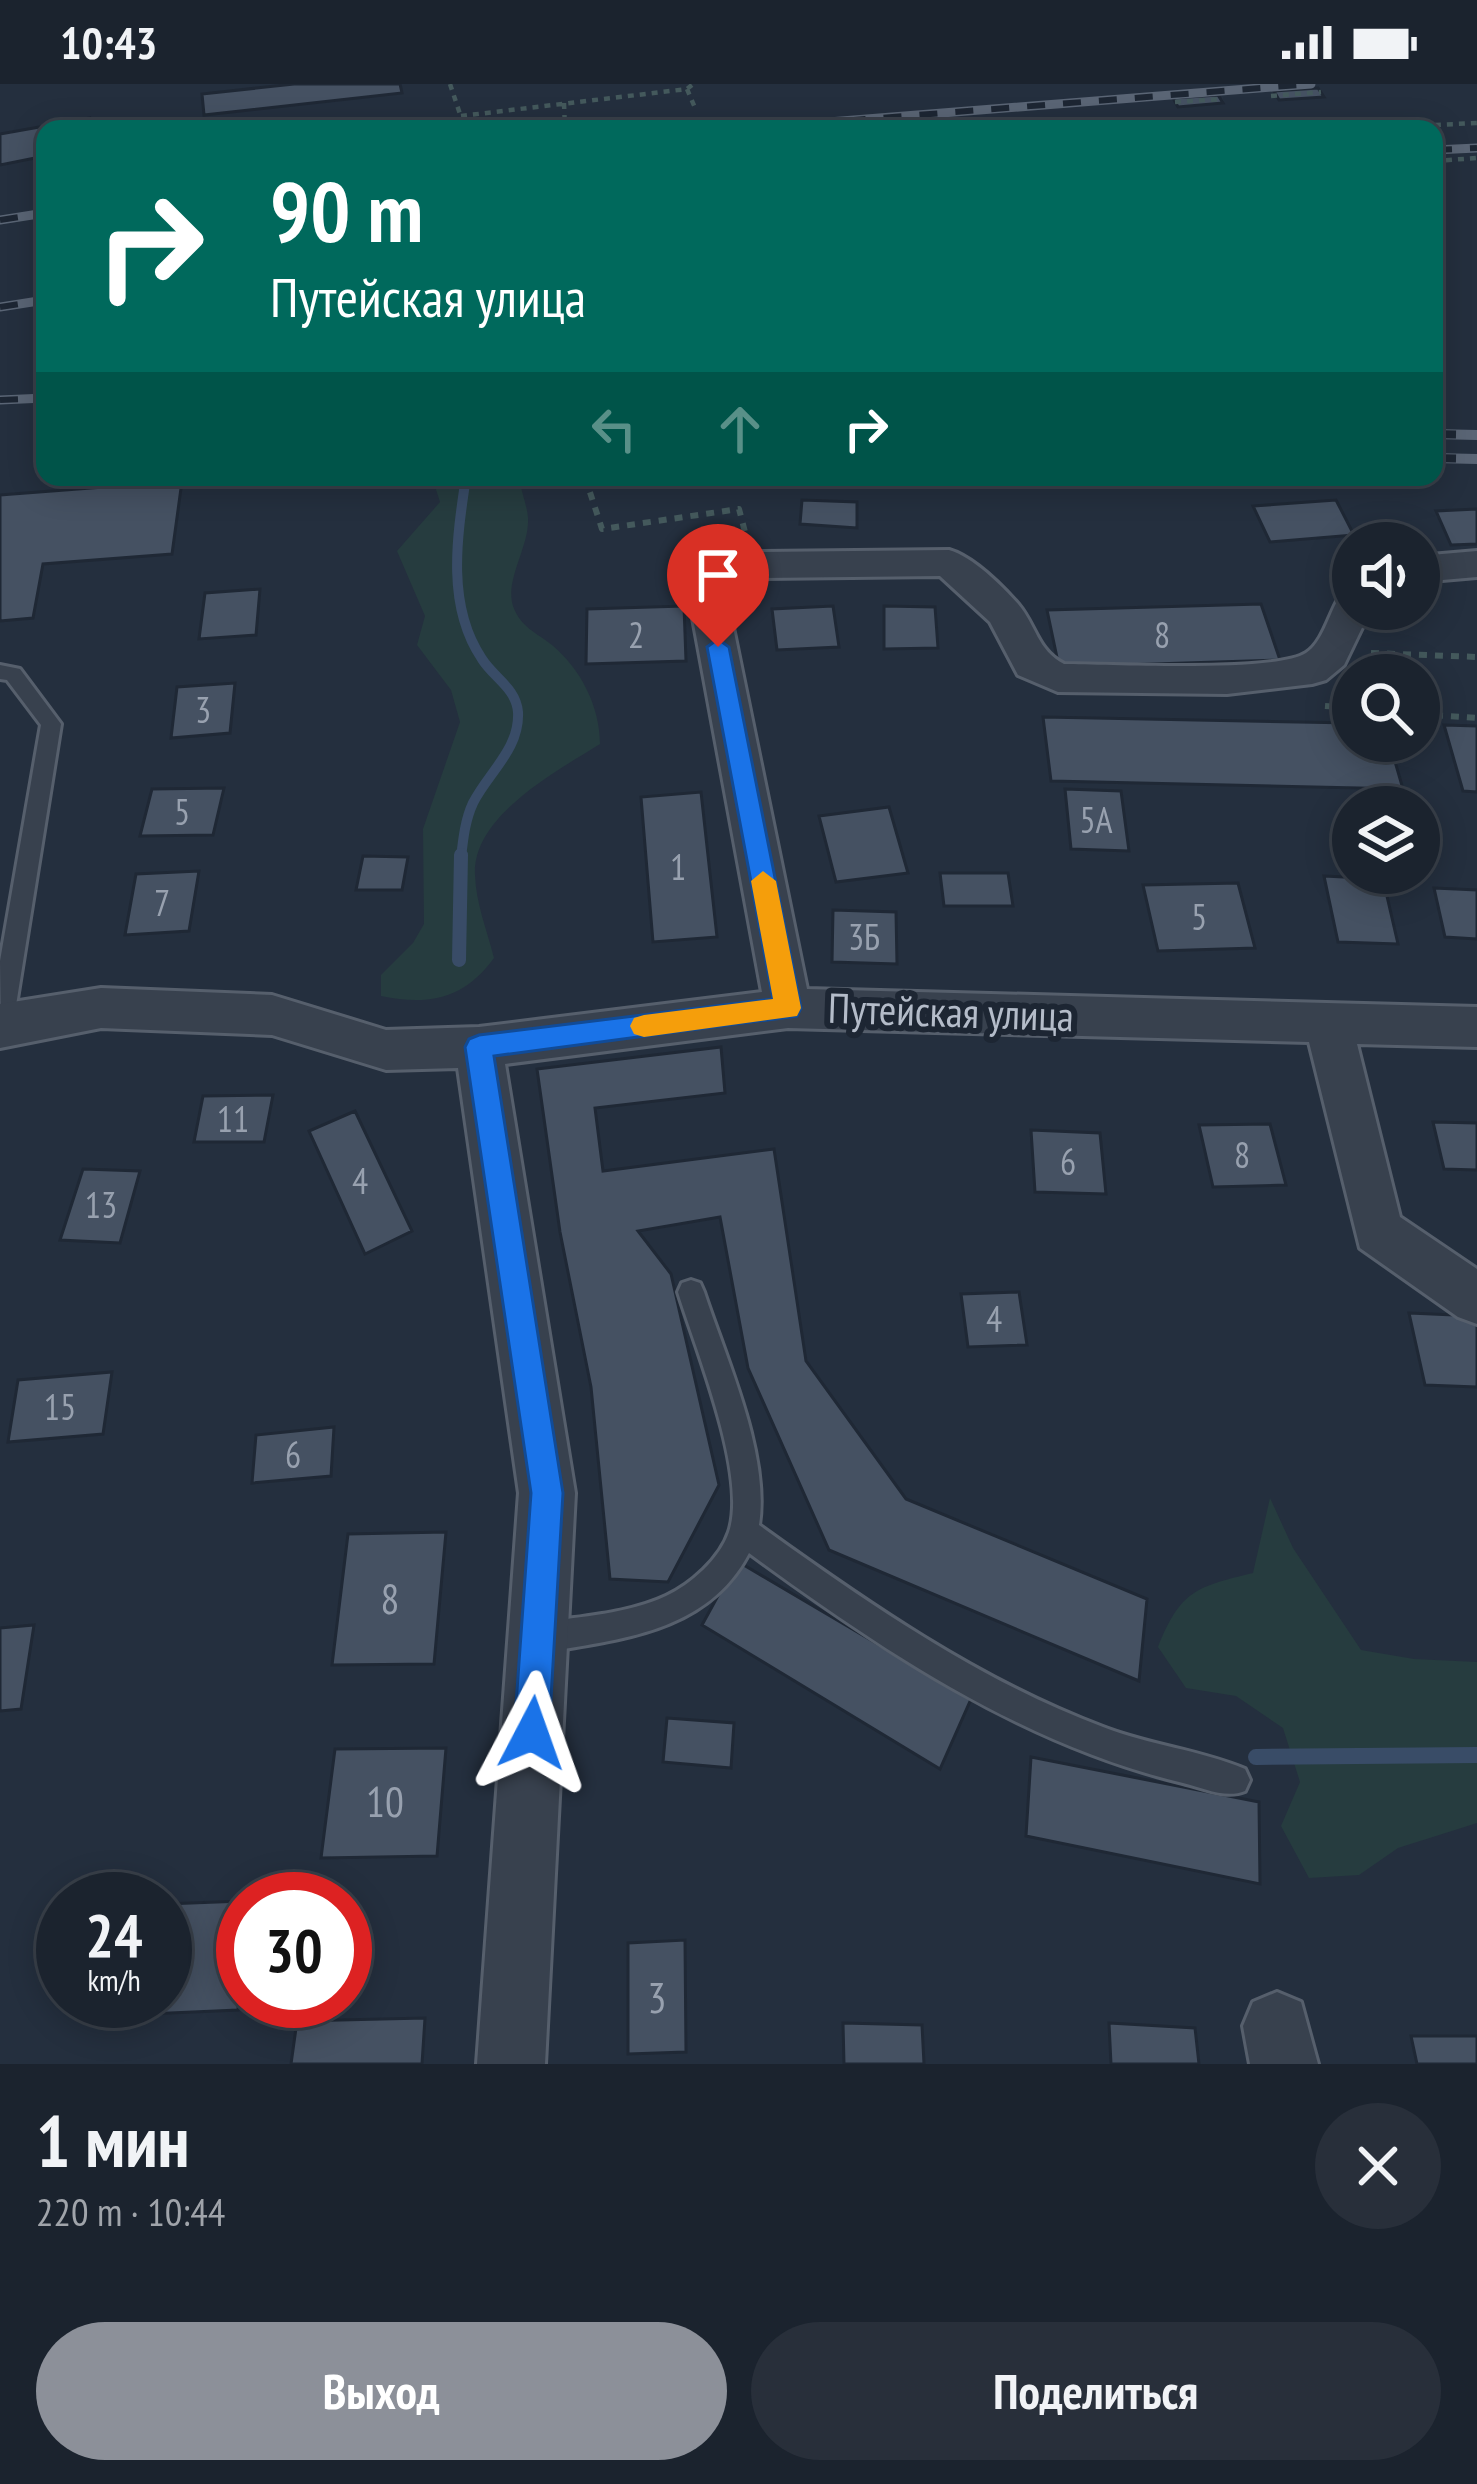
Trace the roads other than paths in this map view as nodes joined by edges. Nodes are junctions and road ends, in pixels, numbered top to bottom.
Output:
1 (1477, 564) edge
2 (1440, 567) edge
3 (1342, 630) edge
4 (0, 672) edge
5 (788, 1008) junction
6 (1328, 1023) junction
7 (1, 1026) edge
8 (1477, 1027) edge
9 (479, 1047) junction
10 (691, 1292) dead end
11 (1477, 1299) edge
12 (744, 1532) junction
13 (538, 1639) junction
14 (1234, 1780) dead end
15 (511, 2064) edge

1 - 2 street
3 - 5 street
4 - 7 lane
5 - 6 street, Путейская улица
5 - 9 street, Путейская улица
6 - 8 street, Путейская улица
6 - 11 street
7 - 9 street, Путейская улица
9 - 13 street
10 - 12 lane
12 - 13 lane
12 - 14 lane
13 - 15 street

